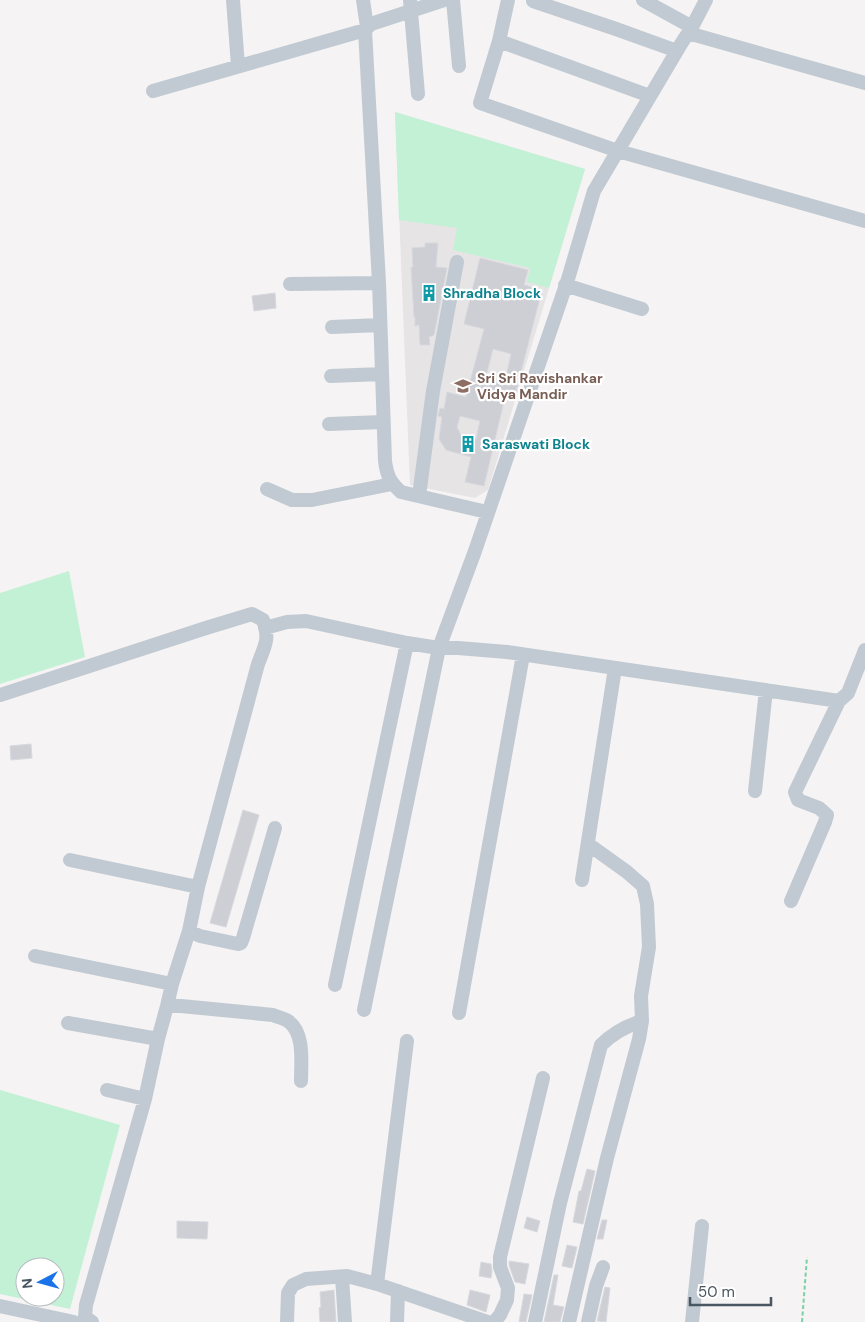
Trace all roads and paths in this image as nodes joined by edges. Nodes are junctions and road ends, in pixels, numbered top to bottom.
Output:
1 (233, 0) edge
2 (363, 0) edge
3 (444, 0) edge
4 (453, 0) edge
5 (508, 0) edge
6 (643, 0) edge
7 (706, 0) edge
8 (533, 1) edge
9 (411, 5) edge
10 (366, 28) junction
11 (690, 30) junction
12 (498, 41) junction
13 (677, 51) junction
14 (238, 66) junction
15 (459, 66) dead end
16 (865, 83) edge
17 (153, 91) dead end
18 (418, 94) dead end
19 (650, 96) junction
20 (618, 151) junction
21 (865, 221) edge
22 (457, 262) dead end
23 (378, 283) junction
24 (290, 284) dead end
25 (566, 285) junction
26 (642, 309) dead end
27 (380, 325) junction
28 (332, 327) dead end
29 (382, 374) junction
30 (331, 376) dead end
31 (383, 422) junction
32 (329, 424) dead end
33 (392, 484) junction
34 (268, 489) dead end
35 (420, 496) junction
36 (487, 512) junction
37 (265, 628) junction
38 (407, 643) junction
39 (439, 648) junction
40 (865, 650) edge
41 (524, 655) junction
42 (616, 668) junction
43 (766, 690) junction
44 (0, 695) edge
45 (839, 701) junction
46 (756, 791) dead end
47 (275, 828) dead end
48 (588, 844) junction
49 (70, 860) dead end
50 (582, 880) dead end
51 (198, 887) junction
52 (791, 901) dead end
53 (189, 930) junction
54 (35, 956) dead end
55 (172, 984) junction
56 (335, 985) dead end
57 (167, 1006) junction
58 (364, 1010) dead end
59 (459, 1013) dead end
60 (642, 1021) junction
61 (68, 1023) dead end
62 (158, 1039) junction
63 (407, 1042) dead end
64 (543, 1078) dead end
65 (302, 1081) dead end
66 (107, 1090) dead end
67 (145, 1099) junction
68 (702, 1226) dead end
69 (807, 1257) dead end
70 (603, 1267) dead end
71 (342, 1277) junction
72 (377, 1284) junction
73 (398, 1291) junction
74 (0, 1306) edge
75 (64, 1321) edge
76 (92, 1322) edge
77 (287, 1322) edge
78 (345, 1322) edge
79 (396, 1322) edge
80 (488, 1322) edge
81 (494, 1322) edge
82 (535, 1322) edge
83 (569, 1322) edge
84 (588, 1322) edge
85 (692, 1322) edge
86 (802, 1322) edge

1 - 14 street
2 - 10 street
3 - 9 street
4 - 15 street
5 - 12 street
6 - 11 street
7 - 11 street
8 - 13 street
9 - 10 street
9 - 18 street
10 - 14 street
10 - 23 street
11 - 13 street
11 - 16 street
12 - 19 street
12 - 20 street
13 - 19 street
14 - 17 street
19 - 20 street
20 - 21 street
20 - 25 street
22 - 35 street
23 - 24 street
23 - 27 street
25 - 26 street
25 - 36 street
27 - 28 street
27 - 29 street
29 - 30 street
29 - 31 street
31 - 32 street
31 - 33 street
33 - 34 street
33 - 35 street
35 - 36 street
36 - 39 street
37 - 38 street
37 - 44 street
37 - 51 street
38 - 39 street
38 - 56 street
39 - 41 street
39 - 58 street
40 - 45 street
41 - 42 street
41 - 59 street
42 - 43 street
42 - 48 street
43 - 45 street
43 - 46 street
45 - 52 street
47 - 53 street
48 - 50 street
48 - 60 street
49 - 51 street
51 - 53 street
53 - 55 street
54 - 55 street
55 - 57 street
57 - 62 street
57 - 65 street
60 - 82 street
60 - 83 street
61 - 62 street
62 - 67 street
63 - 72 street
64 - 81 street
66 - 67 street
67 - 76 street
68 - 85 street
69 - 86 path
70 - 84 street
71 - 72 street
71 - 77 street
71 - 78 street
72 - 73 street
73 - 79 street
73 - 80 street
74 - 75 street

